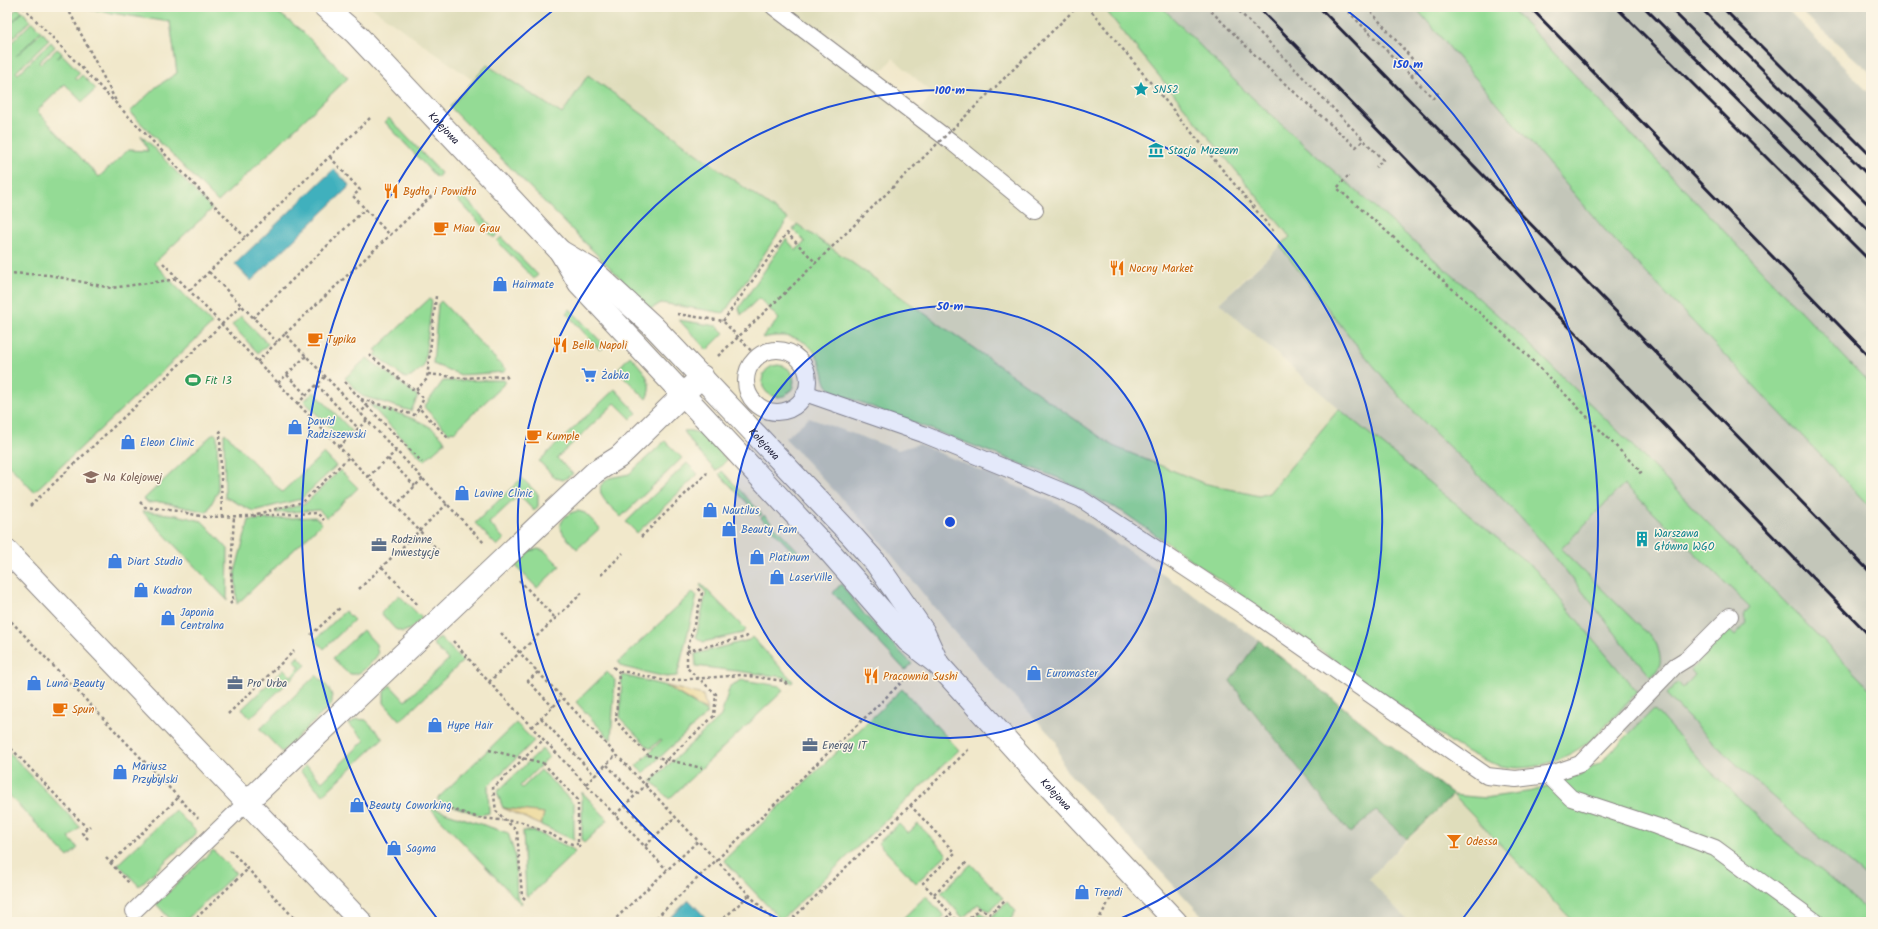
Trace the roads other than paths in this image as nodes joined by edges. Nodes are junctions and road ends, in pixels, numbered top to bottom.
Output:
1 (326, 7) edge
2 (774, 7) edge
3 (1035, 210) dead end
4 (560, 251) junction
5 (702, 376) junction
6 (806, 394) junction
7 (682, 396) junction
8 (745, 406) junction
9 (7, 551) edge
10 (1730, 616) dead end
11 (938, 664) junction
12 (1548, 775) junction
13 (247, 802) junction
14 (134, 911) dead end
15 (361, 922) edge
16 (1176, 922) edge
17 (1816, 922) edge

1 - 4 street, Kolejowa
2 - 3 lane
4 - 5 street, Kolejowa
4 - 7 street, Kolejowa
5 - 7 street
5 - 8 street, Kolejowa
6 - 8 lane
6 - 8 lane
6 - 12 lane
7 - 11 street, Kolejowa
7 - 13 street
8 - 11 street, Kolejowa
9 - 13 street
10 - 12 lane
11 - 16 street, Kolejowa
12 - 17 lane
13 - 14 lane
13 - 15 street

